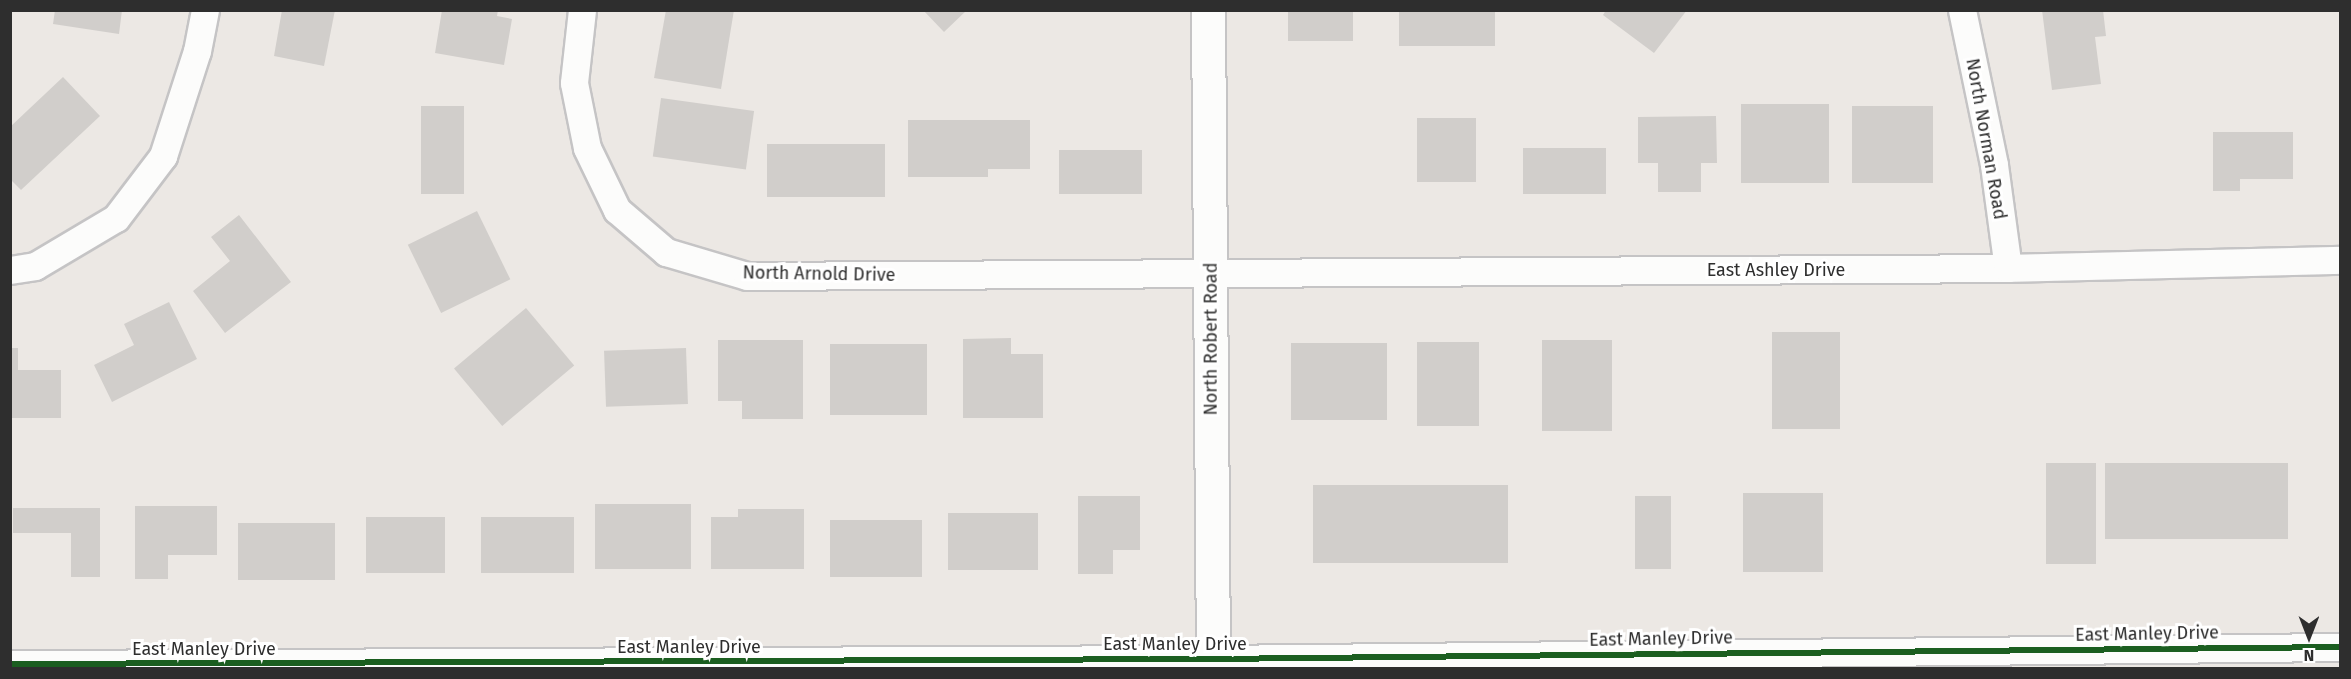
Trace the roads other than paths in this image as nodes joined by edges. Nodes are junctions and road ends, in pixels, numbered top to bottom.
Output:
1 (205, 10) edge
2 (582, 10) edge
3 (1208, 10) edge
4 (1962, 10) edge
5 (2340, 260) edge
6 (2008, 268) junction
7 (10, 270) edge
8 (1211, 273) junction
9 (2340, 647) edge
10 (10, 664) edge
11 (1213, 664) edge

1 - 7 street
2 - 8 street, North Arnold Drive
3 - 8 main road, North Robert Road
4 - 6 street, North Norman Road
5 - 6 street, East Ashley Drive
6 - 8 street, East Ashley Drive
8 - 11 main road, North Robert Road
9 - 11 street, East Manley Drive
10 - 11 street, East Manley Drive

